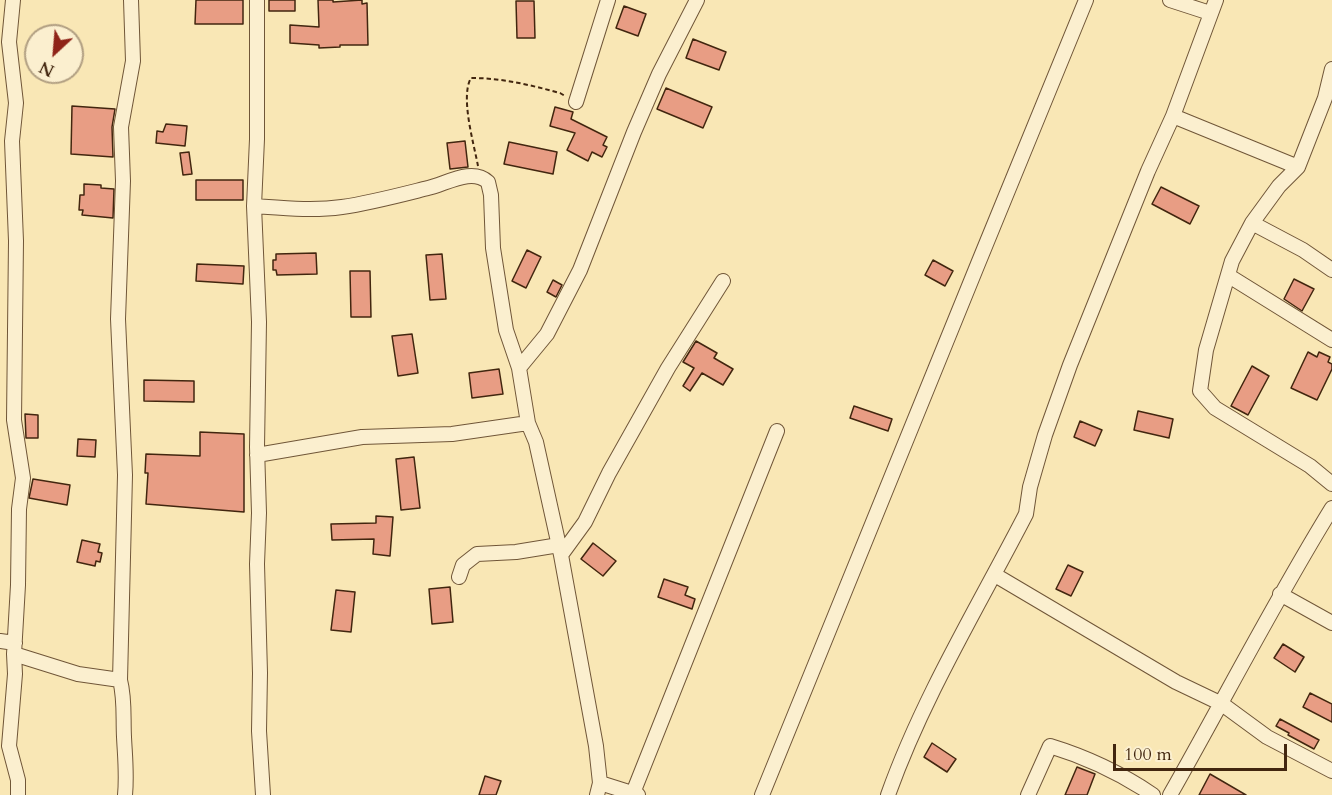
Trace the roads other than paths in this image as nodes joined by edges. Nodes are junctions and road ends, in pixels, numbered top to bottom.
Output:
1 (13, 0) edge
2 (131, 0) edge
3 (257, 0) edge
4 (608, 0) edge
5 (697, 0) edge
6 (1086, 0) edge
7 (1170, 0) edge
8 (1213, 7) edge
9 (1332, 69) edge
10 (576, 102) road end
11 (1173, 116) junction
12 (1298, 167) junction
13 (254, 206) junction
14 (1252, 223) junction
15 (1332, 270) edge
16 (1229, 276) junction
17 (723, 281) dead end
18 (1332, 340) edge
19 (519, 368) junction
20 (528, 423) junction
21 (777, 431) dead end
22 (257, 455) junction
23 (1332, 484) edge
24 (1332, 508) edge
25 (560, 550) junction
26 (995, 575) junction
27 (459, 577) dead end
28 (1280, 594) junction
29 (1332, 623) edge
30 (0, 641) edge
31 (14, 648) junction
32 (120, 680) junction
33 (1222, 704) junction
34 (1332, 771) edge
35 (598, 789) edge
36 (635, 794) edge
37 (18, 795) edge
38 (125, 795) edge
39 (263, 795) edge
40 (762, 795) edge
41 (888, 795) edge
42 (1028, 795) edge
43 (1153, 795) edge
44 (1170, 795) edge

1 - 31 street
2 - 32 street
3 - 13 street
4 - 10 street
5 - 19 street
6 - 40 street
7 - 8 street
8 - 11 street
9 - 12 street
11 - 12 street
11 - 26 street
12 - 14 street
13 - 19 street
13 - 22 street
14 - 15 street
14 - 16 street
16 - 18 street
16 - 23 street
17 - 25 street
19 - 20 street
20 - 22 street
20 - 25 street
21 - 36 street
22 - 39 street
24 - 28 street
25 - 27 street
25 - 35 street
26 - 33 street
26 - 41 street
28 - 29 street
28 - 33 street
30 - 31 street
31 - 32 street
31 - 37 street
32 - 38 street
33 - 34 street
33 - 44 street
35 - 36 street
42 - 43 street

